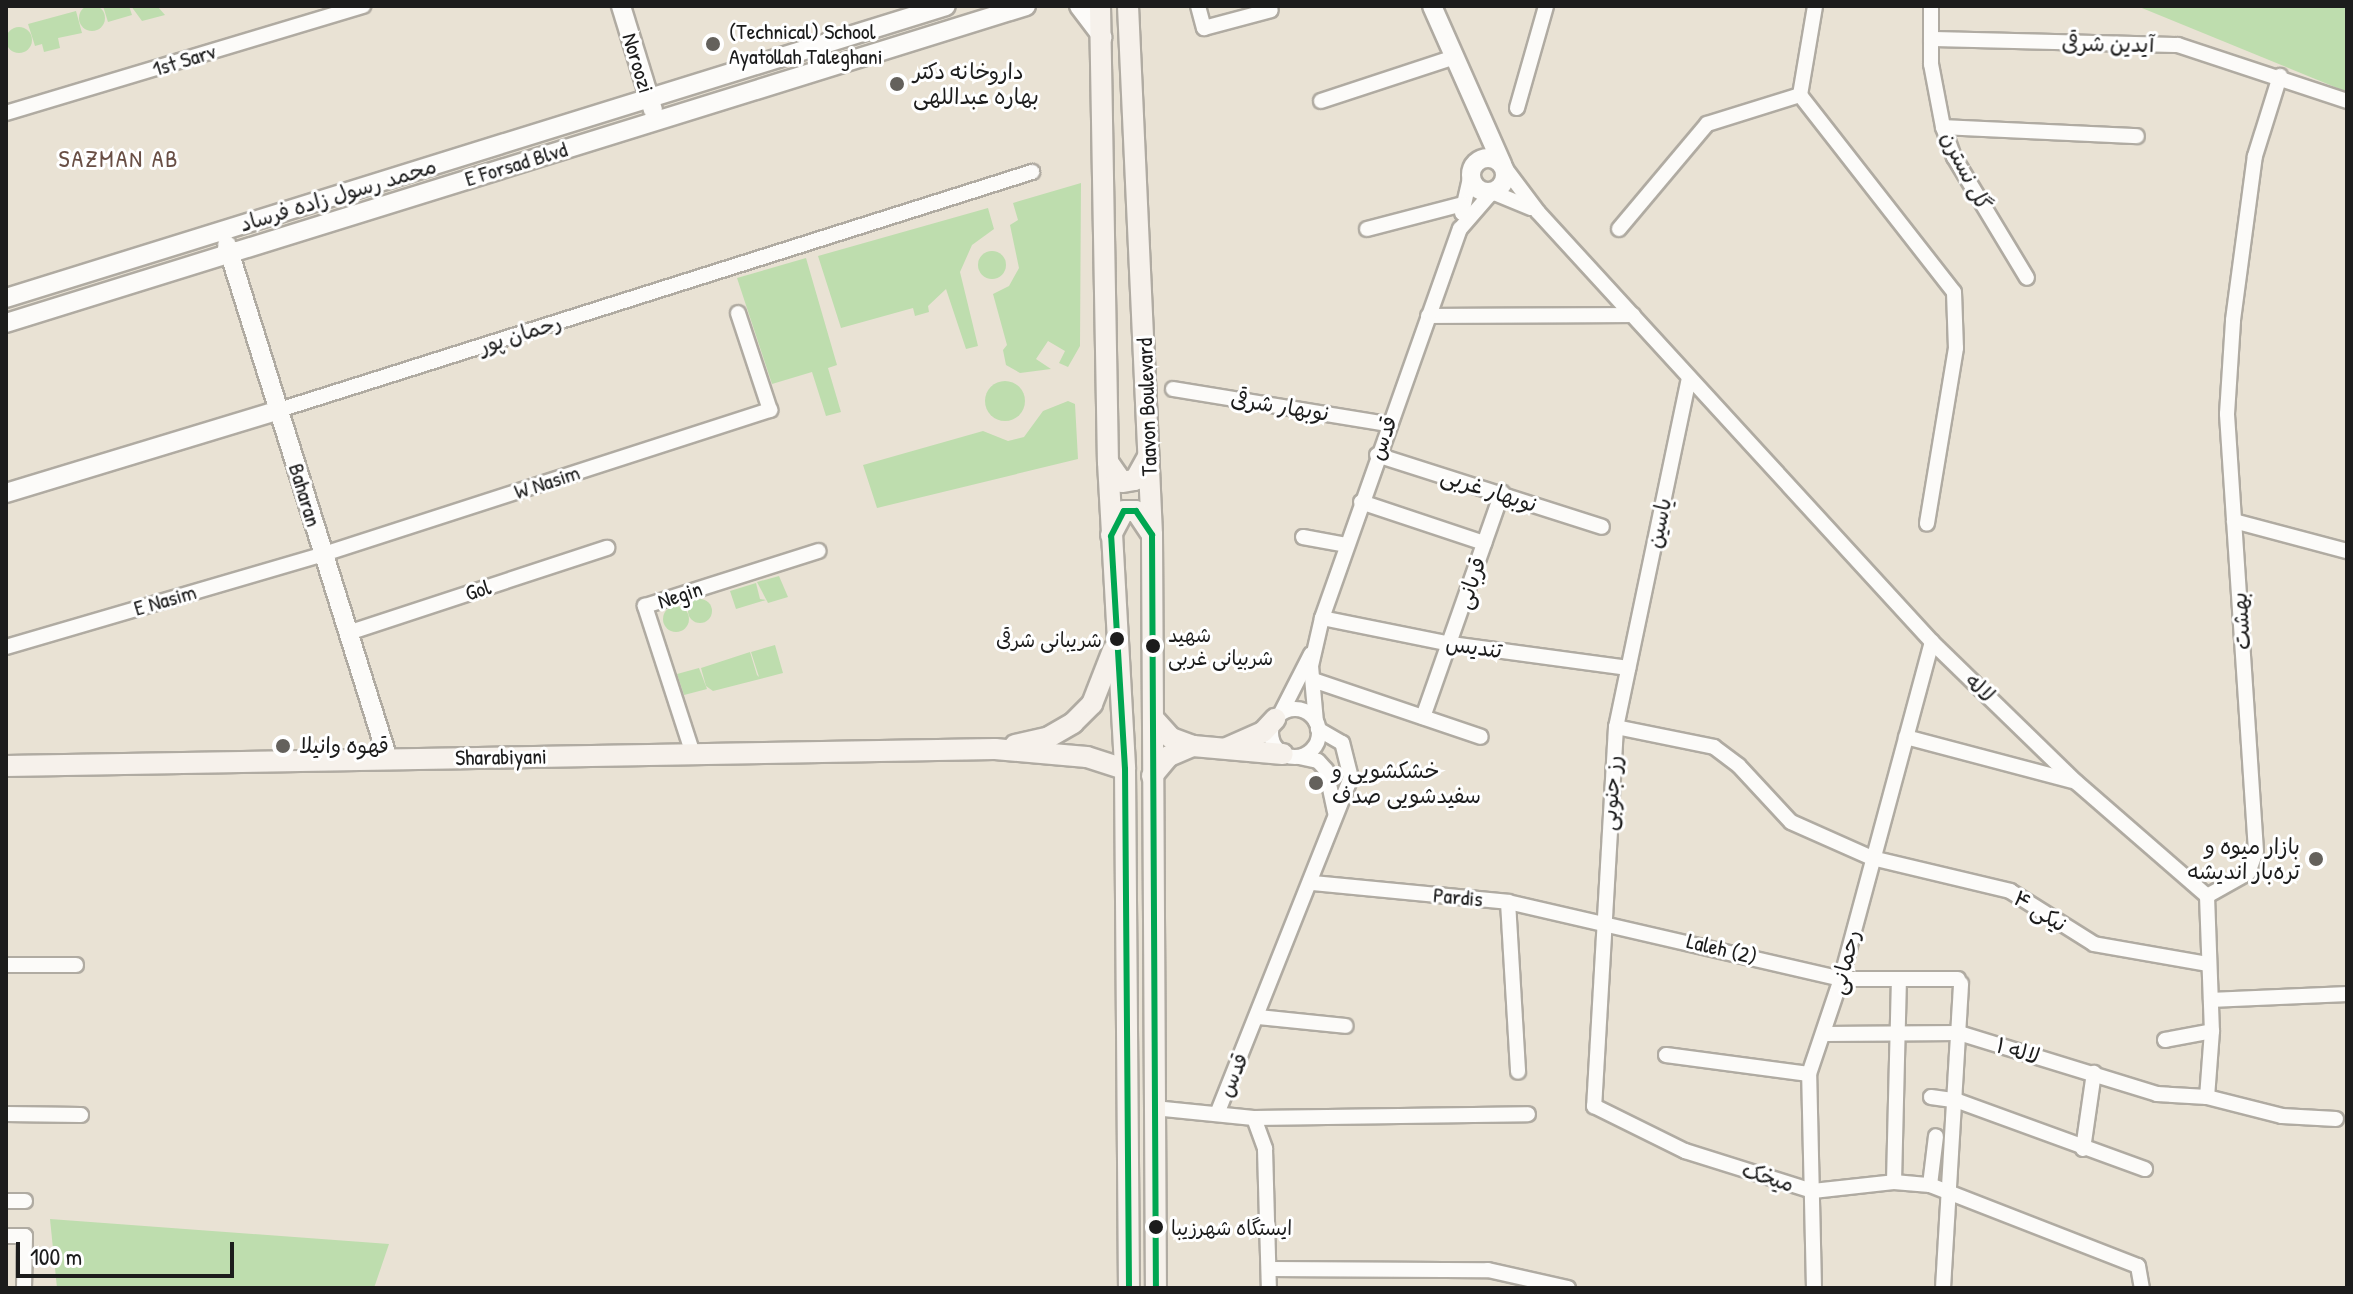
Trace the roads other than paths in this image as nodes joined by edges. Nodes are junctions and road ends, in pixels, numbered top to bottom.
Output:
1 (363, 6) edge
2 (621, 6) edge
3 (946, 6) edge
4 (1026, 6) edge
5 (1079, 6) edge
6 (1100, 6) edge
7 (1128, 6) edge
8 (1198, 6) edge
9 (1432, 6) edge
10 (1546, 6) edge
11 (1815, 6) edge
12 (1931, 6) edge
13 (1271, 10) dead end
14 (879, 27) junction
15 (1102, 37) junction
16 (1931, 39) junction
17 (885, 49) junction
18 (1455, 57) junction
19 (2280, 76) junction
20 (1800, 95) junction
21 (649, 99) junction
22 (1321, 101) dead end
23 (2347, 101) edge
24 (1517, 108) dead end
25 (6, 113) edge
26 (1477, 114) junction
27 (656, 120) junction
28 (1943, 127) junction
29 (2137, 136) dead end
30 (1502, 164) junction
31 (414, 172) junction
32 (1032, 172) dead end
33 (1471, 172) junction
34 (1492, 192) junction
35 (421, 194) junction
36 (1463, 204) junction
37 (1538, 212) junction
38 (1367, 229) dead end
39 (1460, 229) junction
40 (1619, 229) dead end
41 (223, 231) junction
42 (230, 253) junction
43 (2027, 278) dead end
44 (6, 298) edge
45 (738, 313) dead end
46 (1633, 315) junction
47 (1428, 316) junction
48 (6, 323) edge
49 (1689, 378) junction
50 (1173, 389) dead end
51 (279, 410) junction
52 (1387, 424) junction
53 (1149, 455) junction
54 (1377, 455) junction
55 (1108, 462) junction
56 (6, 493) edge
57 (1502, 493) junction
58 (1361, 502) junction
59 (2234, 521) junction
60 (1927, 524) dead end
61 (1602, 527) dead end
62 (1152, 535) junction
63 (1111, 536) junction
64 (1303, 537) dead end
65 (1484, 543) junction
66 (1347, 545) junction
67 (607, 548) dead end
68 (818, 551) dead end
69 (2347, 551) edge
70 (324, 554) junction
71 (1322, 618) junction
72 (348, 633) junction
73 (1117, 634) junction
74 (1932, 642) junction
75 (1451, 644) junction
76 (6, 647) edge
77 (1313, 650) junction
78 (1628, 668) junction
79 (1313, 680) junction
80 (1278, 716) junction
81 (1423, 717) junction
82 (1153, 718) junction
83 (1317, 725) junction
84 (1616, 727) junction
85 (1481, 737) dead end
86 (1906, 737) junction
87 (1193, 746) junction
88 (995, 749) junction
89 (1224, 749) junction
90 (693, 754) junction
91 (1291, 756) junction
92 (388, 759) junction
93 (6, 766) edge
94 (1125, 769) junction
95 (1152, 776) junction
96 (2076, 782) junction
97 (1335, 813) junction
98 (1872, 858) junction
99 (1312, 883) junction
100 (2207, 896) junction
101 (1508, 902) junction
102 (1602, 920) junction
103 (2207, 964) junction
104 (6, 965) edge
105 (76, 965) dead end
106 (1841, 979) junction
107 (1899, 984) dead end
108 (2347, 994) edge
109 (2211, 1000) junction
110 (1258, 1017) junction
111 (1346, 1026) dead end
112 (1899, 1030) junction
113 (2212, 1031) junction
114 (1959, 1033) junction
115 (1825, 1034) junction
116 (2165, 1040) dead end
117 (1666, 1055) dead end
118 (1518, 1072) dead end
119 (2094, 1073) junction
120 (1809, 1074) junction
121 (1931, 1097) dead end
122 (2207, 1097) junction
123 (1958, 1101) junction
124 (1594, 1106) joint
125 (1154, 1108) junction
126 (6, 1114) edge
127 (1217, 1114) junction
128 (1528, 1114) dead end
129 (81, 1115) dead end
130 (1254, 1118) junction
131 (2336, 1119) dead end
132 (1936, 1136) dead end
133 (2083, 1149) junction
134 (2145, 1169) dead end
135 (1894, 1182) junction
136 (1930, 1185) junction
137 (1813, 1191) junction
138 (1950, 1195) junction
139 (6, 1201) edge
140 (25, 1201) dead end
141 (6, 1236) edge
142 (1269, 1269) junction
143 (24, 1288) edge
144 (1129, 1288) edge
145 (1156, 1288) edge
146 (1269, 1288) edge
147 (1568, 1288) edge
148 (1814, 1288) edge
149 (1943, 1288) edge
150 (2142, 1288) edge

1 - 25 street, 1st Sarv
2 - 21 street, Noroozi
3 - 14 street, محمد رسول زاده فرساد
4 - 17 street, E Forsad Blvd
5 - 15 street
6 - 15 main road, Taavon Boulevard
7 - 53 main road, Taavon Boulevard
8 - 13 street
9 - 18 street
10 - 24 street
11 - 20 street
12 - 16 street, گل نسترن
14 - 17 street
14 - 21 street, محمد رسول زاده فرساد
15 - 55 main road, Taavon Boulevard
16 - 19 street, آیدین شرقی
16 - 28 street, گل نسترن
17 - 27 street, E Forsad Blvd
18 - 22 street
18 - 26 street
19 - 23 street, آیدین شرقی
19 - 59 street, بهشت
20 - 40 street
20 - 60 street
21 - 27 street, Noroozi
21 - 31 street, محمد رسول زاده فرساد
26 - 30 street
26 - 33 street
27 - 35 street, E Forsad Blvd
28 - 29 street
28 - 43 street, گل نسترن
30 - 33 street
30 - 34 street
30 - 37 street, لاله
31 - 35 street
31 - 41 street, محمد رسول زاده فرساد
32 - 51 street, رحمان پور
33 - 34 street
33 - 36 street, قدس
34 - 37 street
34 - 39 street, قدس
35 - 42 street, E Forsad Blvd
36 - 38 street
36 - 39 street, قدس
37 - 46 street, لاله
39 - 47 street, قدس
41 - 42 street, Baharan
41 - 44 street, محمد رسول زاده فرساد
42 - 48 street, E Forsad Blvd
42 - 51 street, Baharan
45 - 70 street, W Nasim
46 - 47 street
46 - 49 street, لاله
47 - 52 street, قدس
49 - 74 street, لاله
49 - 78 street, یاسین
50 - 52 street, نوبهار شرقی
51 - 56 street, رحمان پور
51 - 70 street, Baharan
52 - 54 street, قدس
53 - 55 main road
53 - 62 main road, Taavon Boulevard
54 - 57 street, نوبهار غربی
54 - 58 street, قدس
55 - 63 main road, Taavon Boulevard
57 - 61 street, نوبهار غربی
57 - 65 street, قربانی
58 - 65 street
58 - 66 street, قدس
59 - 69 street
59 - 100 street, بهشت
62 - 63 main road
62 - 82 main road, Taavon Boulevard
63 - 73 main road, Taavon Boulevard
64 - 66 street
65 - 75 street, قربانی
66 - 71 street, قدس
67 - 72 street, Gol
68 - 90 street, Negin
70 - 72 street, Baharan
70 - 76 street, E Nasim
71 - 75 street, تندیس
71 - 77 street, قدس
72 - 92 street, Baharan
73 - 88 main road, Sharabiyani
73 - 94 main road, Taavon Boulevard
74 - 86 street, رحمانی
74 - 96 street, لاله
75 - 78 street, تندیس
75 - 81 street, قربانی
77 - 79 street, قدس
77 - 80 street, قدس
78 - 84 street, رز جنوبی
79 - 81 street
79 - 83 street, قدس
80 - 83 street
80 - 89 main road
80 - 91 street
81 - 85 street
82 - 87 main road
82 - 95 main road, Taavon Boulevard
83 - 91 street
83 - 97 street, قدس
84 - 98 street, نیکی ۴
84 - 102 street, رز جنوبی
86 - 96 street
86 - 98 street, رحمانی
87 - 89 main road
87 - 95 main road
88 - 90 main road, Sharabiyani
88 - 94 main road, Sharabiyani
89 - 91 main road
90 - 92 main road, Sharabiyani
91 - 97 street
92 - 93 main road, Sharabiyani
94 - 144 main road, Taavon Boulevard
95 - 125 main road, Taavon Boulevard
96 - 100 street, لاله
97 - 99 street, قدس
98 - 103 street, نیکی ۴
98 - 106 street, رحمانی
99 - 101 street, Pardis
99 - 110 street, قدس
100 - 103 street
101 - 102 street, Pardis
101 - 118 street
102 - 106 street, Laleh (2)
102 - 124 street, رز جنوبی
103 - 109 street
104 - 105 street
106 - 114 street, Laleh (2)
106 - 115 street, رحمانی
107 - 112 street
108 - 109 street
109 - 113 street
110 - 111 street
110 - 127 street, قدس
112 - 114 street, لاله ۱
112 - 115 street, لاله ۱
112 - 135 street
113 - 116 street
113 - 122 street
114 - 119 street, لاله ۱
114 - 123 street
115 - 120 street, رحمانی
117 - 120 street
119 - 122 street, لاله ۱
119 - 133 street
120 - 137 street, رحمانی
121 - 123 street
122 - 131 street, لاله ۱
123 - 133 street
123 - 138 street
124 - 137 street, میخک
125 - 127 street, قدس
125 - 145 main road, Taavon Boulevard
126 - 129 street
127 - 130 street, قدس
128 - 130 street, قدس
130 - 142 street
132 - 136 street
133 - 134 street
135 - 136 street, میخک
135 - 137 street, میخک
136 - 138 street, میخک
137 - 148 street, رحمانی
138 - 149 street
138 - 150 street, میخک
139 - 140 street
141 - 143 street
142 - 146 street
142 - 147 street

